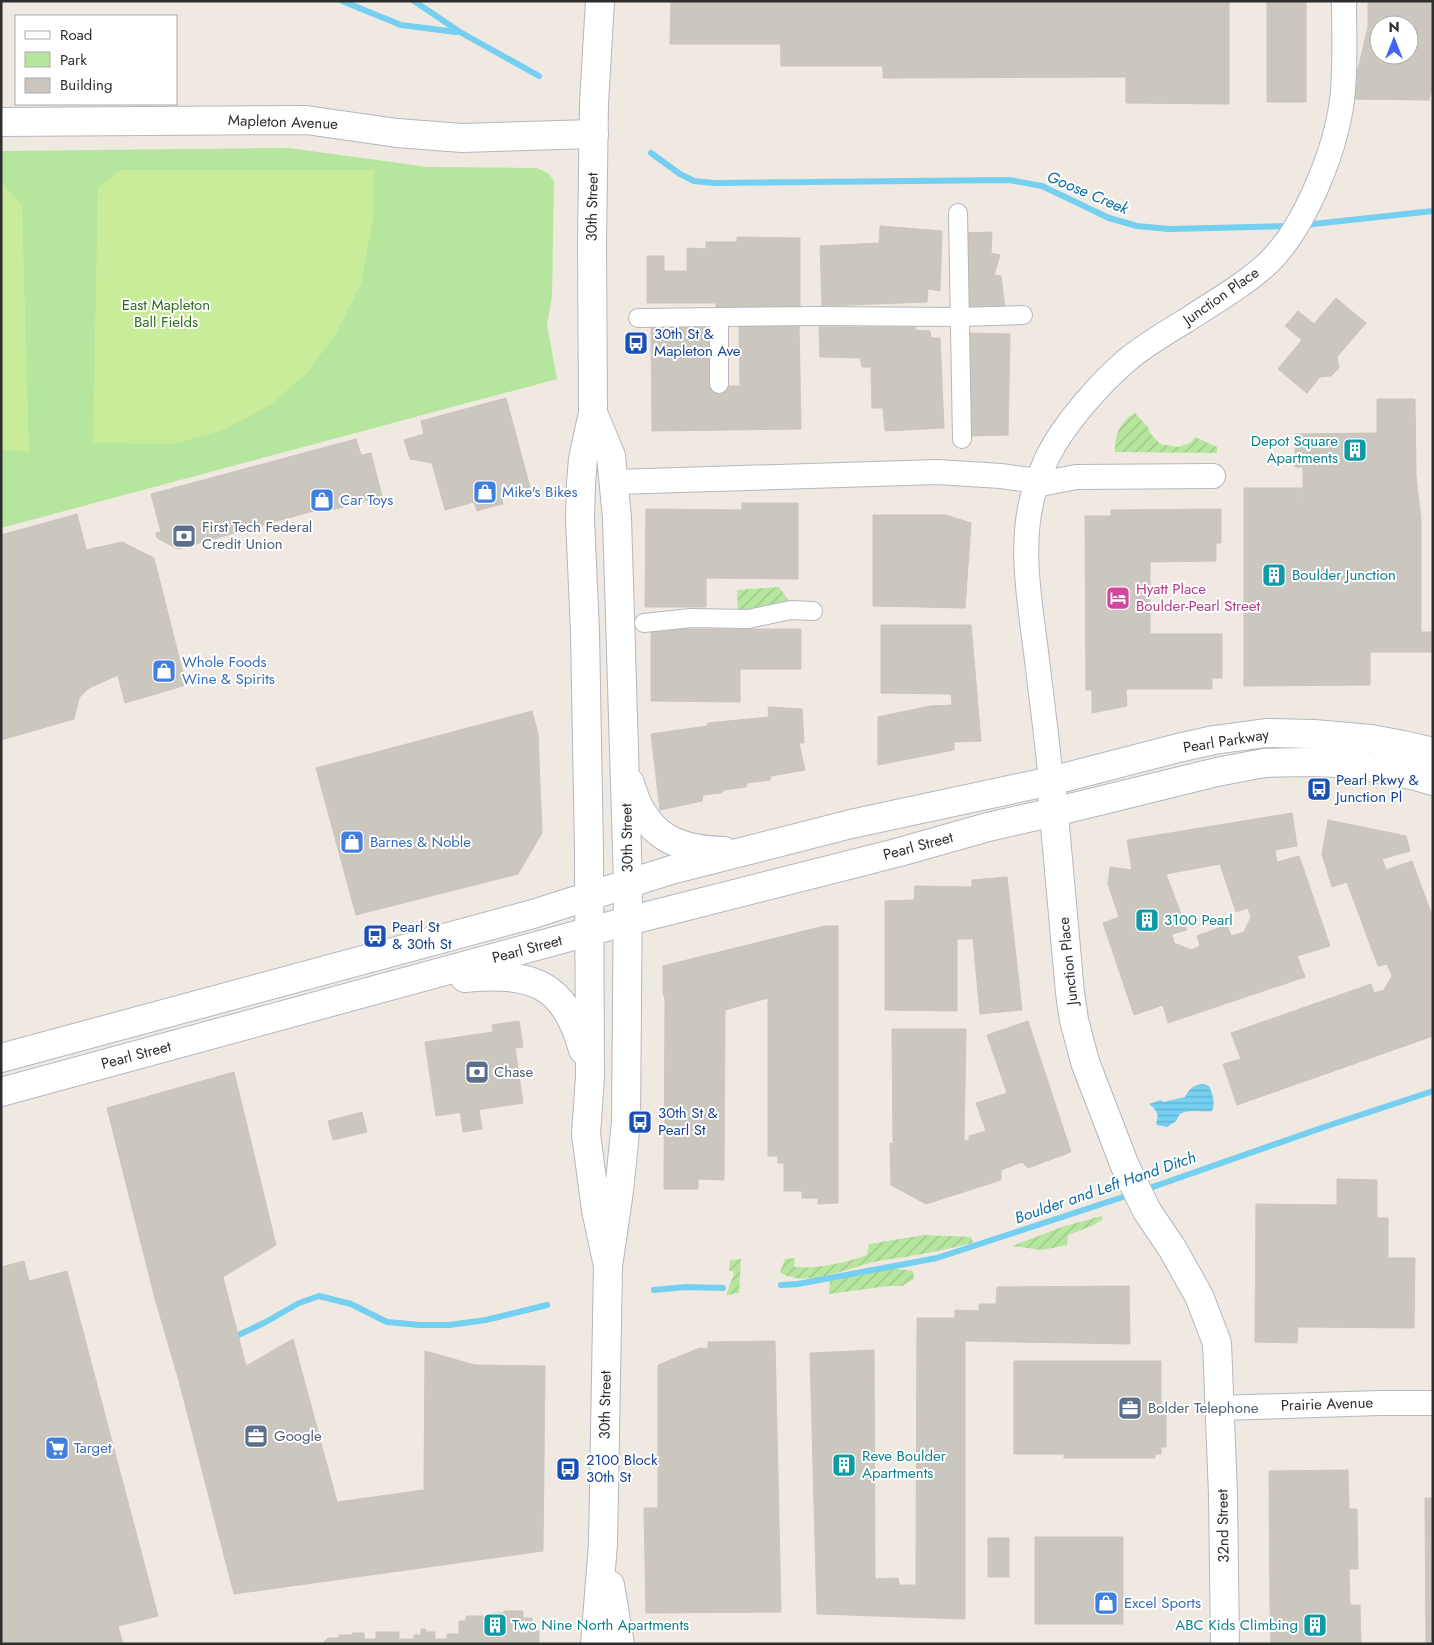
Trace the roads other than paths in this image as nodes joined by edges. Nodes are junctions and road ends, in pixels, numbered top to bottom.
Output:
1 (600, 1) edge
2 (1344, 1) edge
3 (1, 122) edge
4 (594, 134) junction
5 (958, 213) dead end
6 (1023, 315) dead end
7 (719, 317) junction
8 (959, 317) junction
9 (638, 318) dead end
10 (720, 384) dead end
11 (592, 413) junction
12 (962, 439) dead end
13 (1213, 476) dead end
14 (614, 482) junction
15 (1037, 483) junction
16 (814, 611) dead end
17 (644, 623) dead end
18 (1433, 752) edge
19 (625, 767) junction
20 (1052, 781) junction
21 (1433, 781) edge
22 (1054, 812) junction
23 (745, 851) junction
24 (628, 883) junction
25 (588, 896) junction
26 (628, 921) junction
27 (588, 932) junction
28 (404, 983) junction
29 (1, 1058) edge
30 (590, 1077) junction
31 (1, 1092) edge
32 (608, 1266) junction
33 (1433, 1403) edge
34 (1220, 1408) junction
35 (603, 1544) junction
36 (595, 1644) edge
37 (620, 1644) edge
38 (1225, 1644) edge

1 - 4 main road, 30th Street
2 - 15 street, Junction Place
3 - 4 main road, Mapleton Avenue
4 - 11 main road, 30th Street
5 - 8 street
6 - 8 street
7 - 8 street
7 - 9 street
7 - 10 street
8 - 12 street
11 - 14 main road, 30th Street
11 - 25 main road, 30th Street
13 - 15 street
14 - 15 street
14 - 19 main road, 30th Street
15 - 20 street, Junction Place
16 - 17 street
18 - 20 main road, Pearl Parkway
19 - 23 main road
19 - 24 main road, 30th Street
20 - 22 main road, Junction Place
20 - 23 main road
21 - 22 main road, Pearl Parkway
22 - 26 main road, Pearl Street
22 - 34 main road, Junction Place
23 - 24 main road
24 - 25 main road
24 - 26 main road, 30th Street
25 - 27 main road, 30th Street
25 - 29 main road
26 - 27 main road, Pearl Street
26 - 32 main road, 30th Street
27 - 28 main road, Pearl Street
27 - 30 main road, 30th Street
28 - 30 main road
28 - 31 main road, Pearl Street
30 - 32 main road, 30th Street
32 - 35 main road, 30th Street
33 - 34 street, Prairie Avenue
34 - 38 main road, 32nd Street
35 - 36 main road, 30th Street
35 - 37 main road, 30th Street

